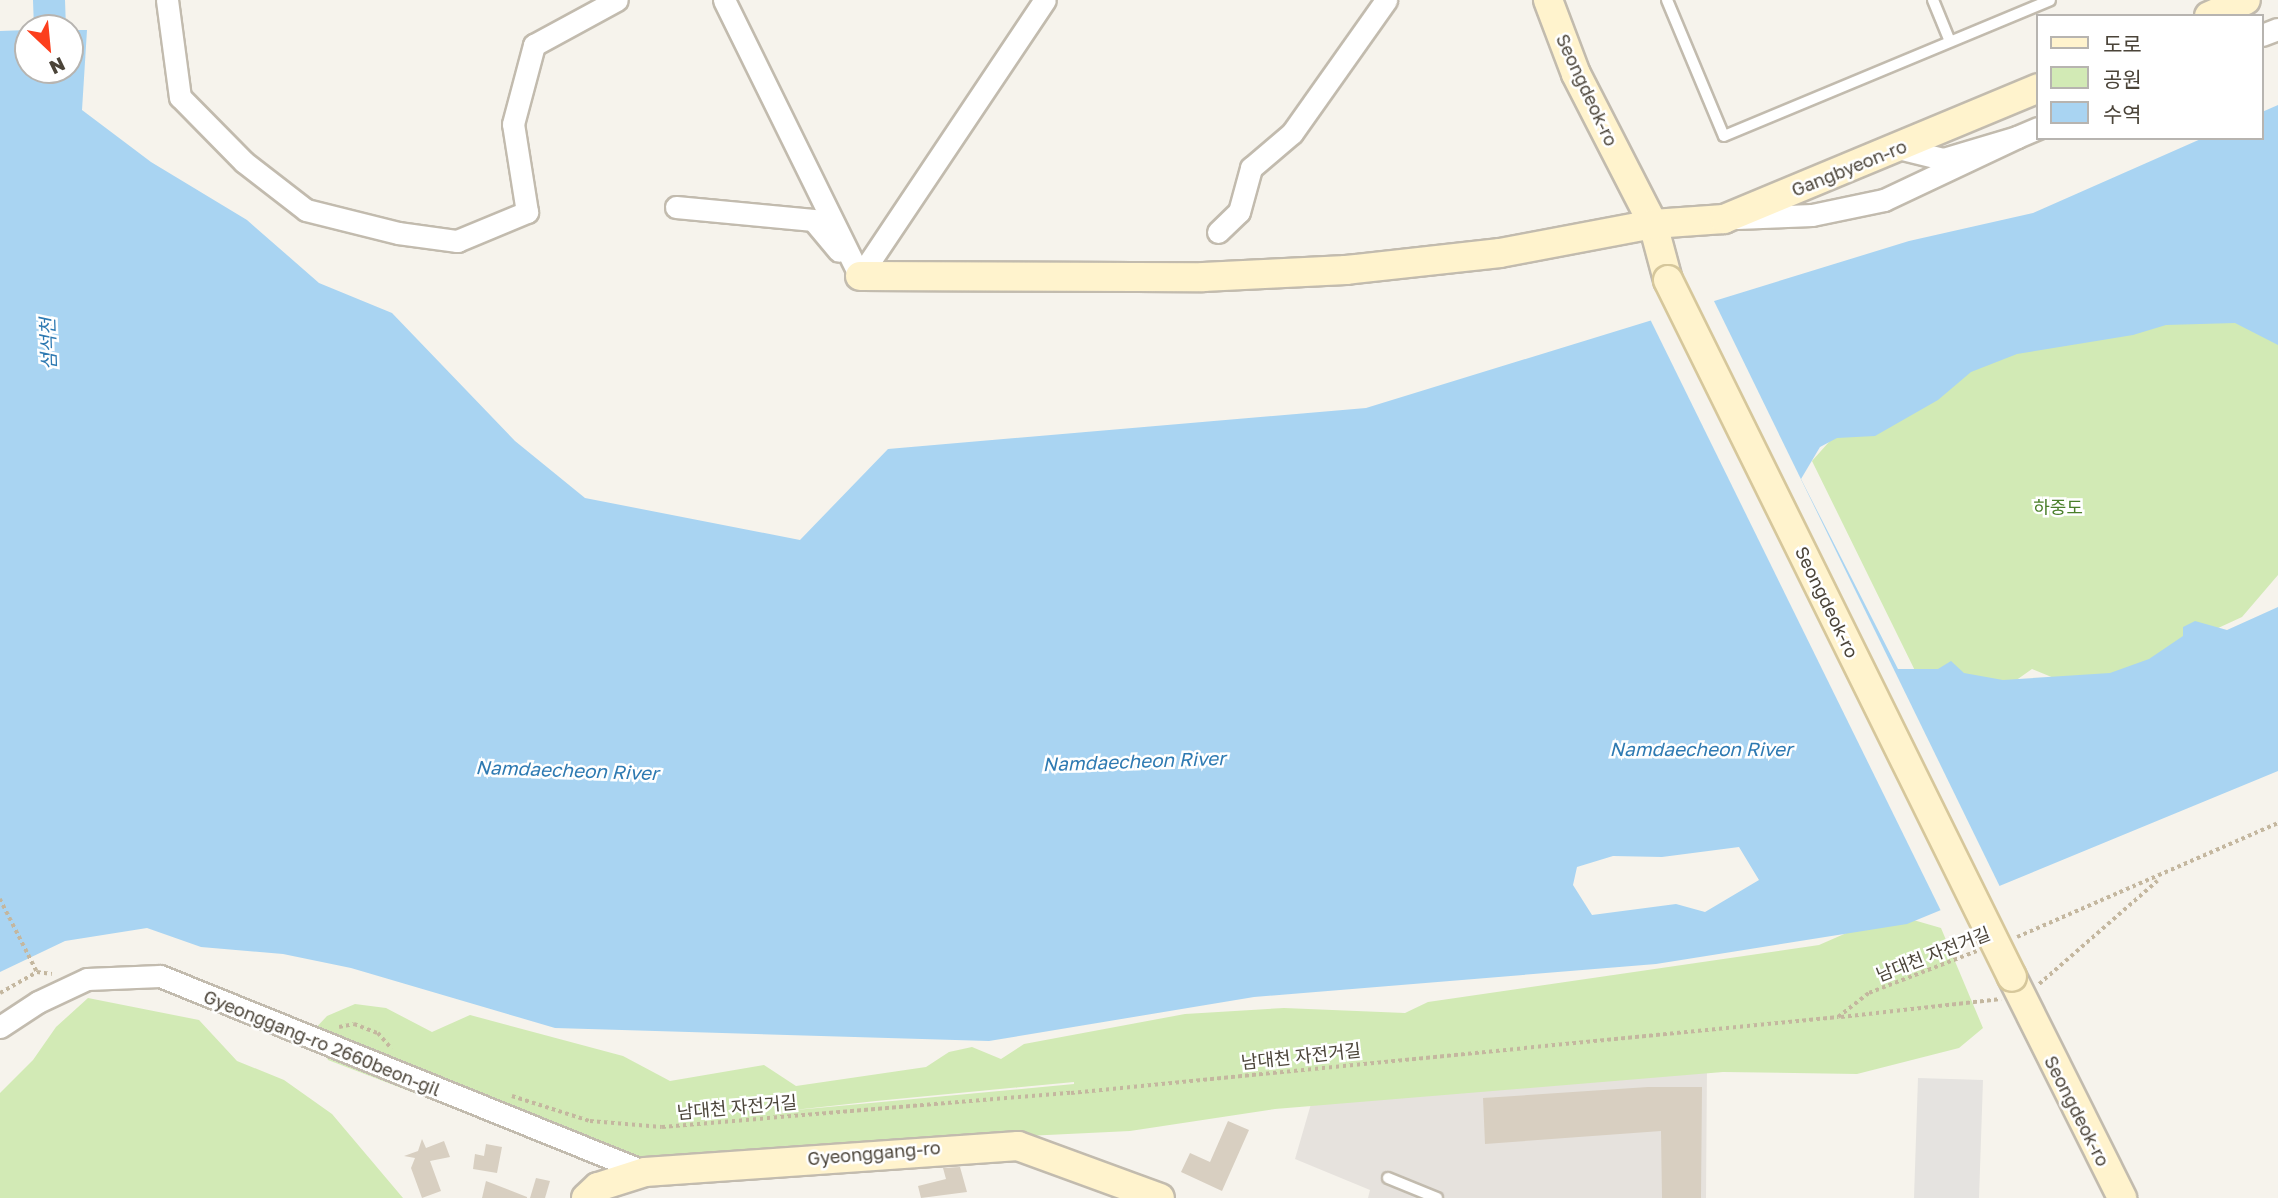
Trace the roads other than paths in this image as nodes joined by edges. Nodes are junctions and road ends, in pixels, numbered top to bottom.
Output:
1 (167, 0) edge
2 (617, 0) edge
3 (724, 0) edge
4 (1045, 0) edge
5 (1386, 0) edge
6 (1548, 0) edge
7 (1667, 0) edge
8 (1933, 0) edge
9 (2050, 0) edge
10 (2246, 0) edge
11 (2214, 14) edge
12 (1949, 39) junction
13 (2036, 89) edge
14 (2036, 129) edge
15 (2017, 137) junction
16 (1898, 148) junction
17 (676, 207) dead end
18 (1724, 219) junction
19 (1653, 224) junction
20 (1218, 232) dead end
21 (860, 276) junction
22 (0, 1027) edge
23 (645, 1172) junction
24 (1388, 1178) dead end
25 (586, 1198) edge
26 (1160, 1198) edge
27 (1437, 1198) edge
28 (2122, 1198) edge

1 - 2 street
3 - 21 street
4 - 21 street
5 - 20 street
6 - 19 street, Seongdeok-ro
7 - 12 lane
8 - 12 lane
9 - 12 lane
10 - 11 street
13 - 16 street, Gangbyeon-ro
14 - 15 street
15 - 16 street
15 - 18 street
16 - 18 street, Gangbyeon-ro
17 - 21 street
18 - 19 street, Gangbyeon-ro
19 - 21 street, Gangbyeon-ro
19 - 28 street, Seongdeok-ro, bridge
22 - 23 street, Gyeonggang-ro 2660beon-gil
23 - 25 street, Gyeonggang-ro
23 - 26 street, Gyeonggang-ro
24 - 27 lane

